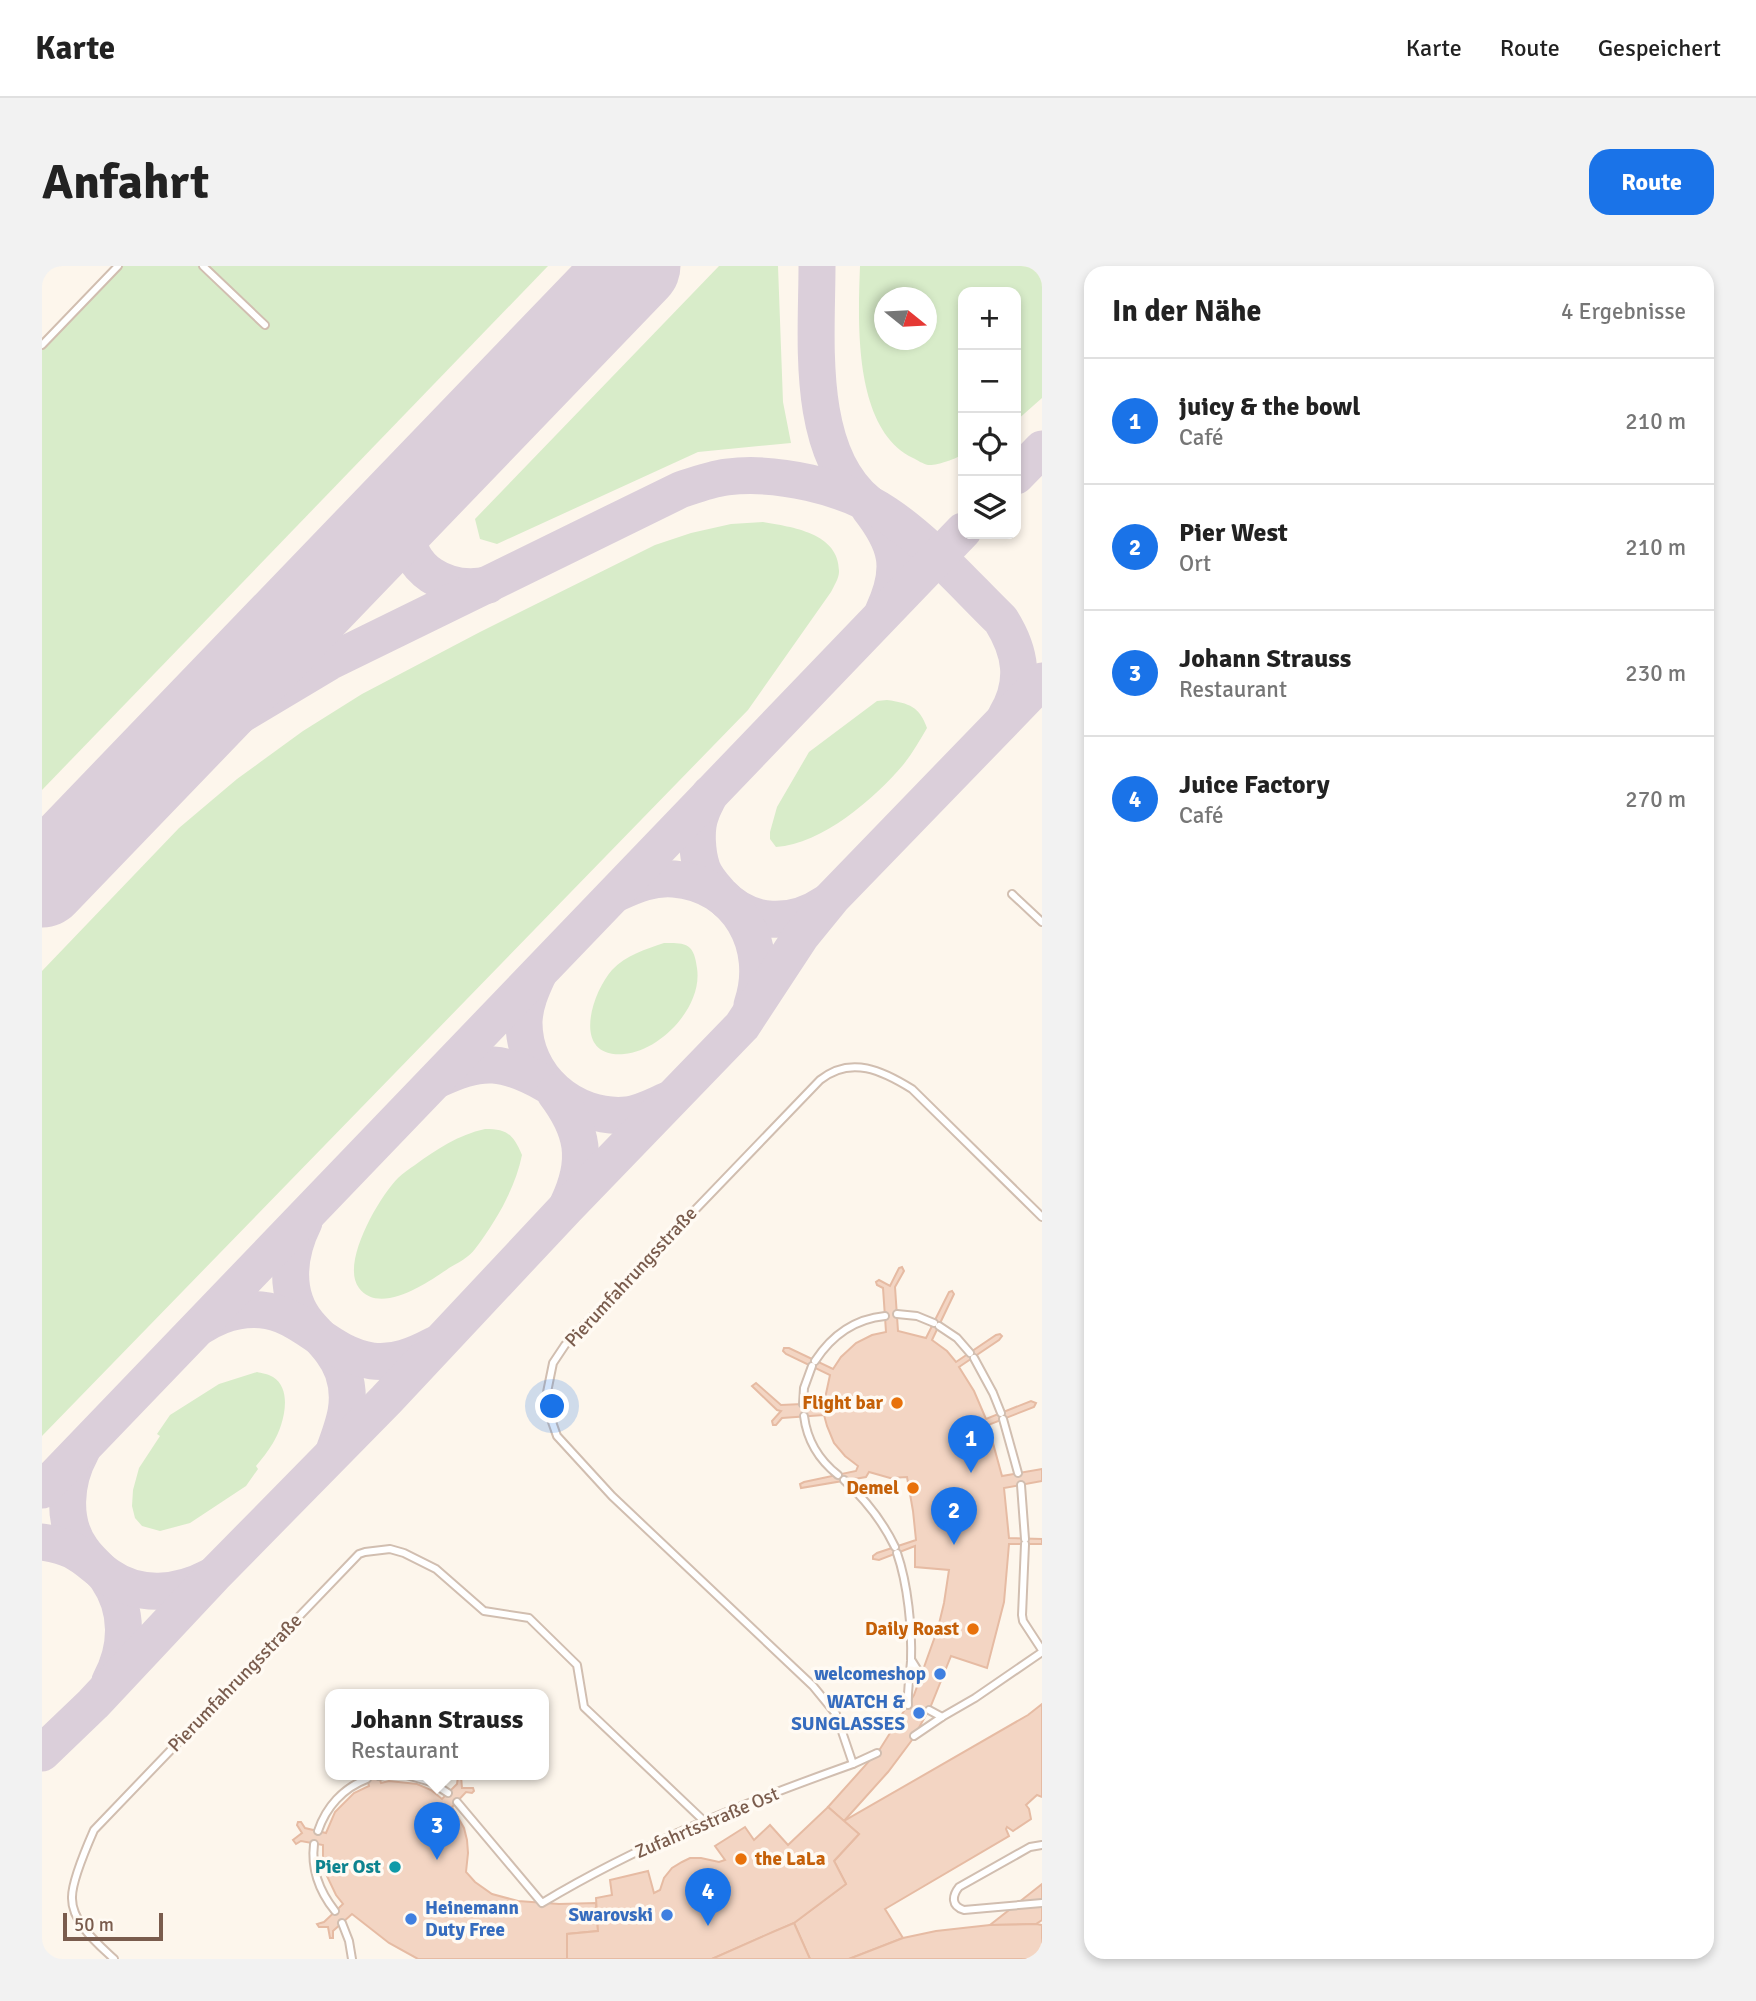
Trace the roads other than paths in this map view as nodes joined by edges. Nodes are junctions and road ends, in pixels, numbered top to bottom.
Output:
1 (118, 266) edge
2 (203, 266) edge
3 (265, 325) dead end
4 (42, 345) edge
5 (1012, 894) dead end
6 (1042, 922) edge
7 (1042, 1217) edge
8 (897, 1314) dead end
9 (885, 1316) dead end
10 (803, 1404) dead end
11 (804, 1416) dead end
12 (1018, 1473) dead end
13 (1021, 1485) dead end
14 (1042, 1651) edge
15 (911, 1659) junction
16 (922, 1677) dead end
17 (908, 1705) dead end
18 (929, 1710) dead end
19 (942, 1717) junction
20 (914, 1736) dead end
21 (877, 1753) dead end
22 (853, 1764) junction
23 (365, 1780) edge
24 (427, 1780) edge
25 (448, 1793) dead end
26 (457, 1802) dead end
27 (704, 1821) junction
28 (318, 1831) dead end
29 (314, 1844) dead end
30 (1042, 1846) edge
31 (1042, 1903) edge
32 (335, 1911) dead end
33 (342, 1923) dead end
34 (114, 1959) edge
35 (352, 1959) edge

1 - 4 lane
2 - 3 lane
5 - 6 lane
7 - 22 lane, Pierumfahrungsstraße
8 - 12 lane
9 - 10 lane
11 - 15 lane
13 - 14 lane
14 - 19 lane
15 - 16 lane
15 - 17 lane
18 - 19 lane
19 - 20 lane
21 - 22 lane, Zufahrtsstraße Ost
22 - 27 lane, Zufahrtsstraße Ost
23 - 28 lane
24 - 25 lane
26 - 27 lane, Zufahrtsstraße Ost
27 - 34 lane, Pierumfahrungsstraße
29 - 32 lane
30 - 31 lane
33 - 35 lane

